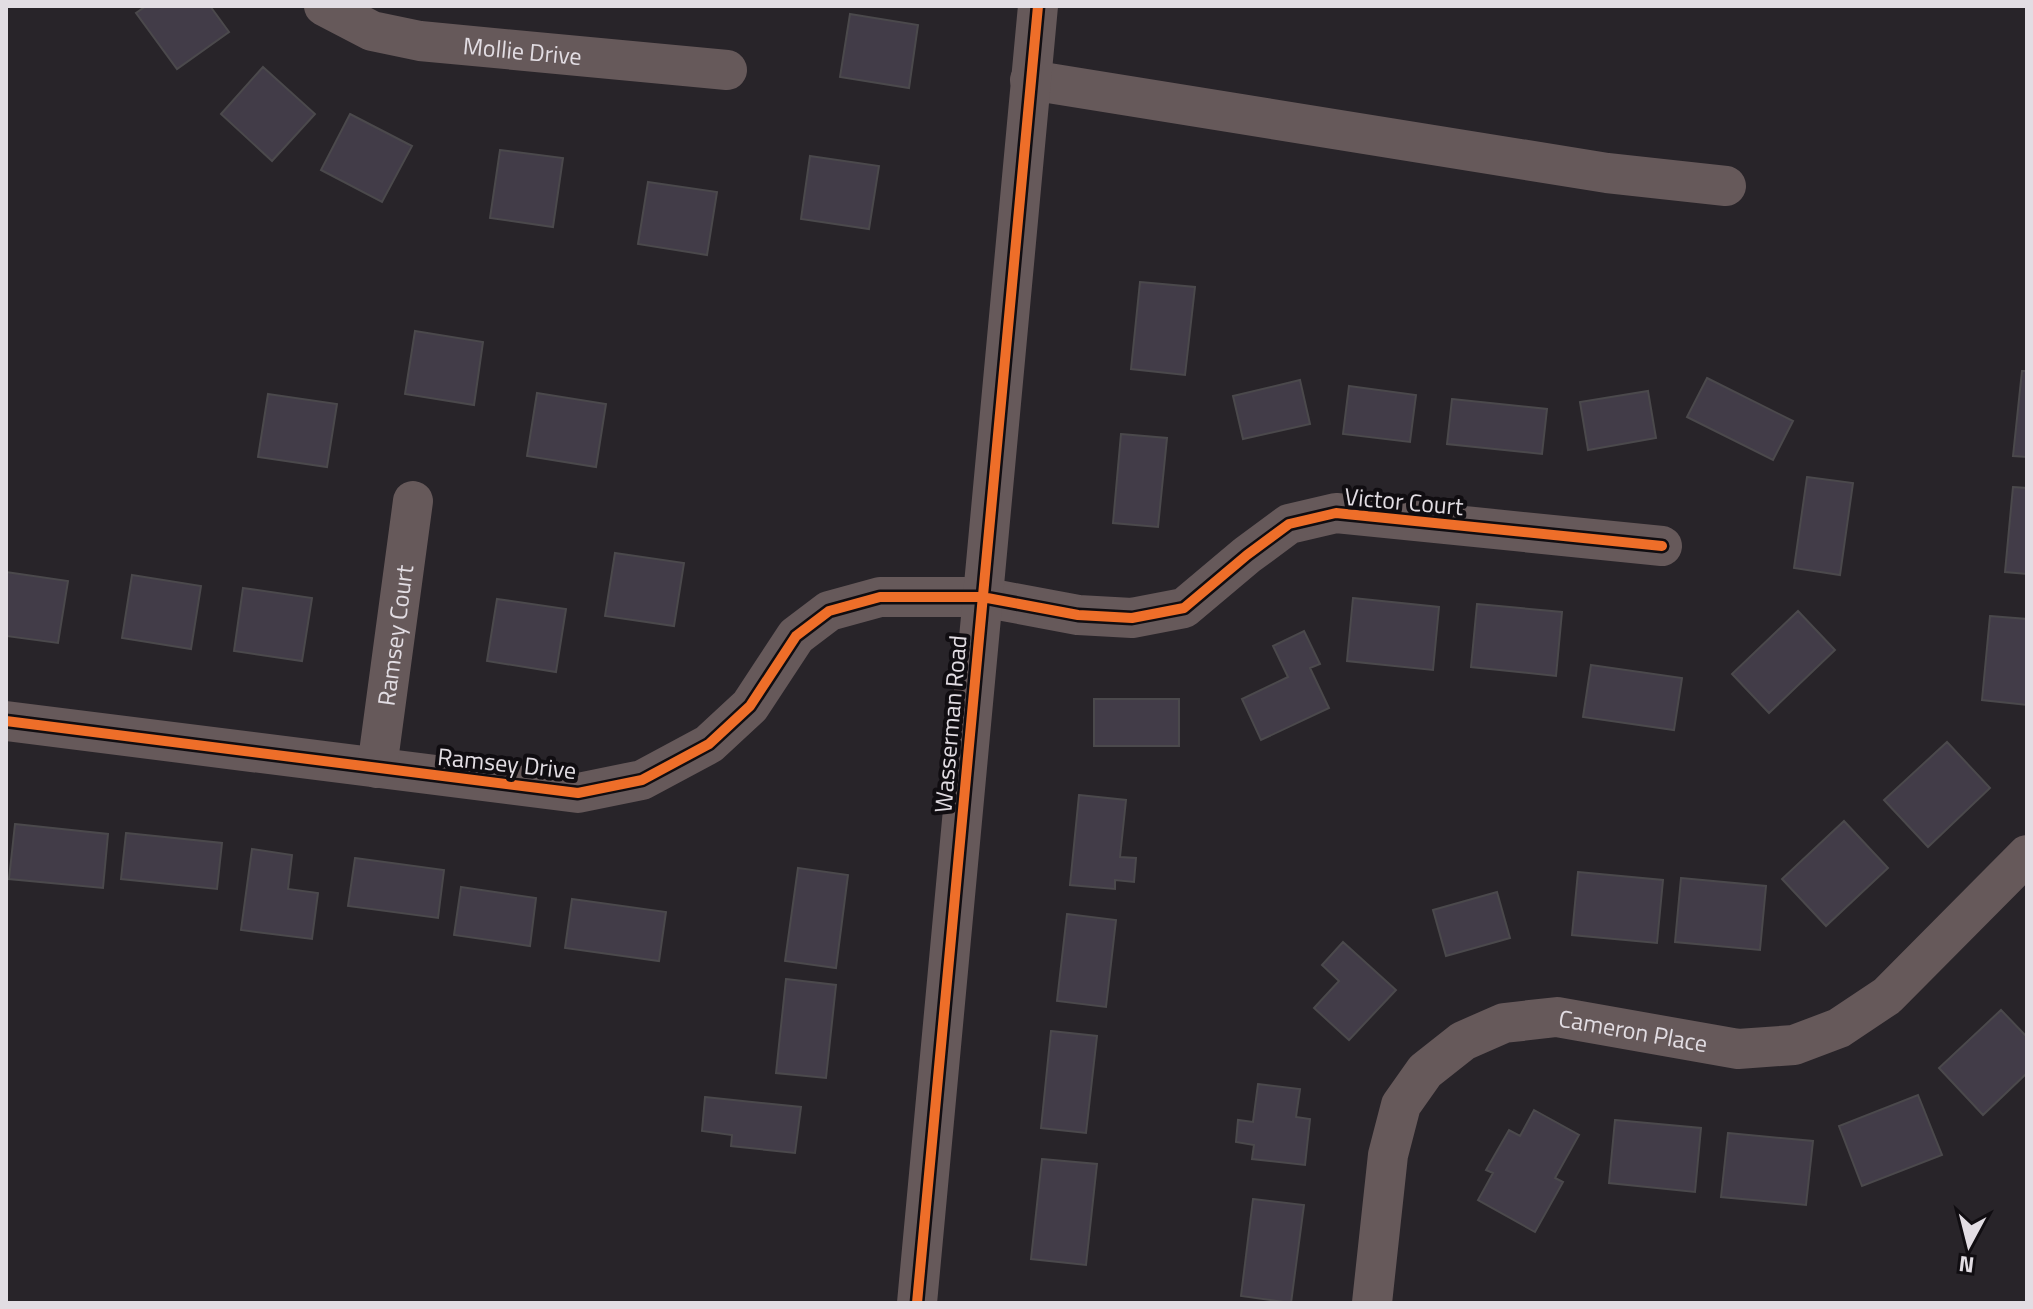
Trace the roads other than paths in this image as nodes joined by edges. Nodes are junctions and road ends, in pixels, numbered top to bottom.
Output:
1 (324, 6) edge
2 (1038, 6) edge
3 (727, 70) dead end
4 (1030, 80) junction
5 (1726, 186) dead end
6 (413, 501) dead end
7 (1662, 546) dead end
8 (982, 597) junction
9 (6, 721) edge
10 (377, 768) junction
11 (2027, 855) edge
12 (917, 1303) edge
13 (1372, 1303) edge

1 - 3 street, Mollie Drive
2 - 4 street, Wasserman Road
4 - 5 street
4 - 8 street, Wasserman Road
6 - 10 street, Ramsey Court
7 - 8 street, Victor Court
8 - 10 street, Ramsey Drive
8 - 12 street, Wasserman Road
9 - 10 street, Ramsey Drive
11 - 13 street, Cameron Place

